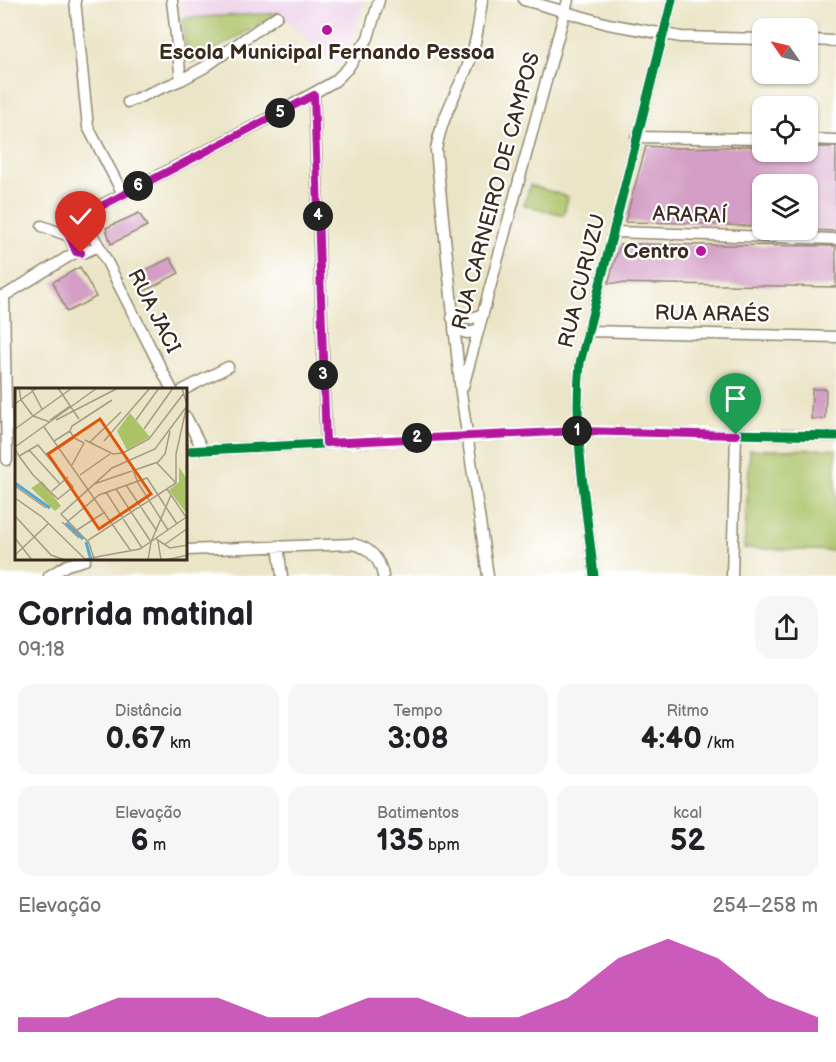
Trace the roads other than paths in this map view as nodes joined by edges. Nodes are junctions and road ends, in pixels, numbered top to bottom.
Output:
1 (75, 0) edge
2 (172, 0) edge
3 (379, 0) edge
4 (483, 0) edge
5 (524, 0) edge
6 (568, 0) edge
7 (672, 0) edge
8 (565, 12) junction
9 (277, 16) dead end
10 (663, 34) junction
11 (752, 39) edge
12 (818, 40) edge
13 (836, 41) edge
14 (181, 80) junction
15 (314, 95) junction
16 (128, 102) dead end
17 (636, 137) junction
18 (752, 139) edge
19 (818, 139) edge
20 (836, 140) edge
21 (123, 194) junction
22 (82, 218) junction
23 (42, 226) dead end
24 (614, 232) junction
25 (69, 236) junction
26 (836, 239) edge
27 (99, 246) junction
28 (76, 252) junction
29 (2, 296) edge
30 (482, 314) junction
31 (452, 318) junction
32 (454, 330) junction
33 (588, 331) junction
34 (477, 332) junction
35 (836, 337) edge
36 (228, 367) dead end
37 (171, 388) edge
38 (187, 388) edge
39 (461, 393) junction
40 (188, 421) edge
41 (577, 431) junction
42 (736, 435) junction
43 (466, 436) junction
44 (836, 436) edge
45 (326, 443) junction
46 (202, 450) junction
47 (188, 451) edge
48 (8, 460) edge
49 (278, 546) junction
50 (188, 550) edge
51 (81, 561) edge
52 (49, 576) edge
53 (282, 576) edge
54 (383, 576) edge
55 (488, 576) edge
56 (594, 576) edge
57 (732, 576) edge

1 - 21 street
2 - 14 street
3 - 15 street
4 - 31 street
5 - 8 street
6 - 8 street, RUA CARNEIRO DE CAMPOS
7 - 10 street, RUA CURUZU
8 - 10 street
8 - 30 street, RUA CARNEIRO DE CAMPOS
9 - 14 street
10 - 11 street
10 - 17 street, RUA CURUZU
12 - 13 street
14 - 16 street
15 - 21 street
15 - 45 street
17 - 18 street
17 - 24 street, RUA CURUZU
19 - 20 street
21 - 22 street
22 - 25 street
22 - 27 street, RUA JACI
23 - 25 street
24 - 26 street, ARARAÍ
24 - 33 street, RUA CURUZU
25 - 28 street
27 - 28 street
27 - 37 street, RUA JACI
28 - 29 street
29 - 48 street
30 - 31 street
30 - 34 street, RUA CARNEIRO DE CAMPOS
31 - 32 street
32 - 34 street
32 - 39 street
33 - 35 street, RUA ARAÉS
33 - 41 street, RUA CURUZU
34 - 39 street, RUA CARNEIRO DE CAMPOS
36 - 38 street
39 - 43 street
40 - 46 street
41 - 42 street
41 - 43 street
41 - 56 street, RUA CURUZU
42 - 44 street
42 - 57 street
43 - 45 street
43 - 55 street
45 - 46 street
46 - 47 street
49 - 50 street
49 - 53 street
49 - 54 street
51 - 52 street

